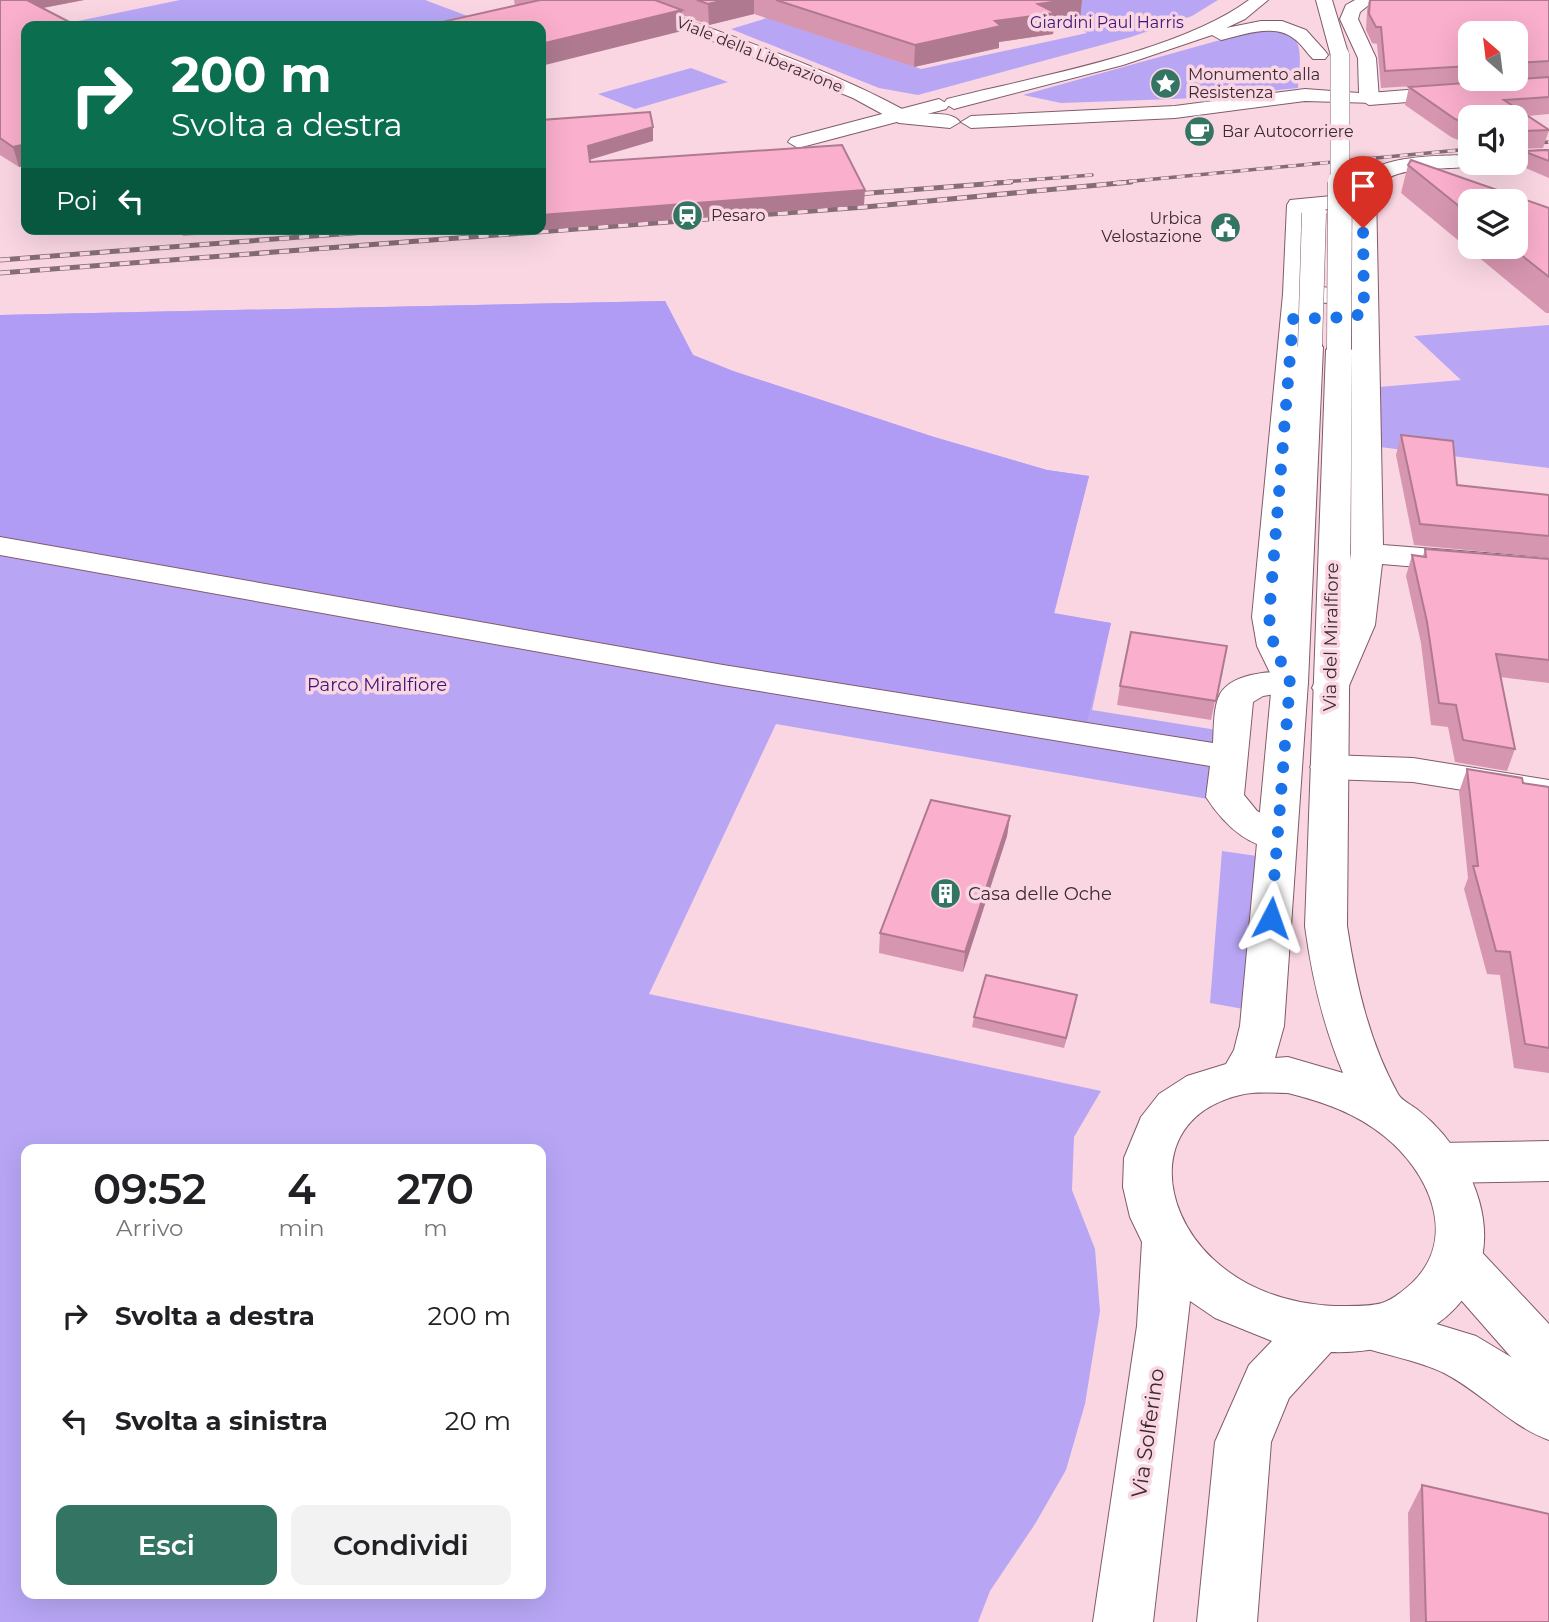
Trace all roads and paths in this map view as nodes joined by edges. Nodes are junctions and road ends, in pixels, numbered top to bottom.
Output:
1 (620, 0) edge
2 (1260, 0) edge
3 (1360, 0) edge
4 (1367, 0) edge
5 (1327, 7) edge
6 (1308, 14) dead end
7 (1160, 46) junction
8 (1319, 55) junction
9 (1549, 85) edge
10 (1004, 90) junction
11 (860, 94) junction
12 (1369, 99) junction
13 (961, 112) junction
14 (894, 115) junction
15 (1317, 120) dead end
16 (826, 135) junction
17 (799, 142) dead end
18 (1549, 156) edge
19 (1528, 157) edge
20 (1458, 162) edge
21 (1315, 186) dead end
22 (1363, 200) junction
23 (1294, 306) junction
24 (1364, 312) junction
25 (1324, 349) junction
26 (0, 546) edge
27 (1367, 553) junction
28 (1549, 568) edge
29 (1290, 682) junction
30 (1329, 688) junction
31 (1230, 758) junction
32 (1329, 767) junction
33 (1549, 792) edge
34 (1278, 836) junction
35 (1242, 1076) junction
36 (1381, 1108) junction
37 (1549, 1161) edge
38 (1439, 1163) junction
39 (1167, 1243) junction
40 (1458, 1261) junction
41 (1374, 1328) junction
42 (1318, 1331) junction
43 (1549, 1366) edge
44 (1549, 1415) edge
45 (1123, 1622) edge
46 (1227, 1622) edge

1 - 11 street, Viale della Liberazione
2 - 7 street
3 - 5 street
4 - 12 street
5 - 25 street, Via del Miralfiore, bridge
6 - 8 street
7 - 8 street
7 - 10 street
8 - 15 street
9 - 12 street
10 - 13 street
10 - 13 street
11 - 13 street, Viale della Liberazione
11 - 14 street, Viale della Liberazione
12 - 13 street
13 - 14 street
13 - 16 street
14 - 16 street
16 - 17 street
18 - 19 street
20 - 22 street
21 - 25 street, Via del Miralfiore, bridge
22 - 23 street, Via del Miralfiore
22 - 24 street
23 - 24 street
23 - 29 street, Via del Miralfiore
24 - 27 street
25 - 29 street, Via del Miralfiore
25 - 30 street, Via del Miralfiore
26 - 31 street
27 - 28 street
27 - 30 street
29 - 31 street
29 - 34 street, Via del Miralfiore
30 - 32 street, Via del Miralfiore
31 - 34 street
32 - 33 street
32 - 36 street, Via del Miralfiore
34 - 35 street, Via del Miralfiore
35 - 36 street
35 - 39 street
36 - 38 street
37 - 38 street
38 - 40 street
39 - 42 street
39 - 45 street, Via Solferino
40 - 41 street
40 - 43 street
41 - 42 street
41 - 44 street
42 - 46 street

